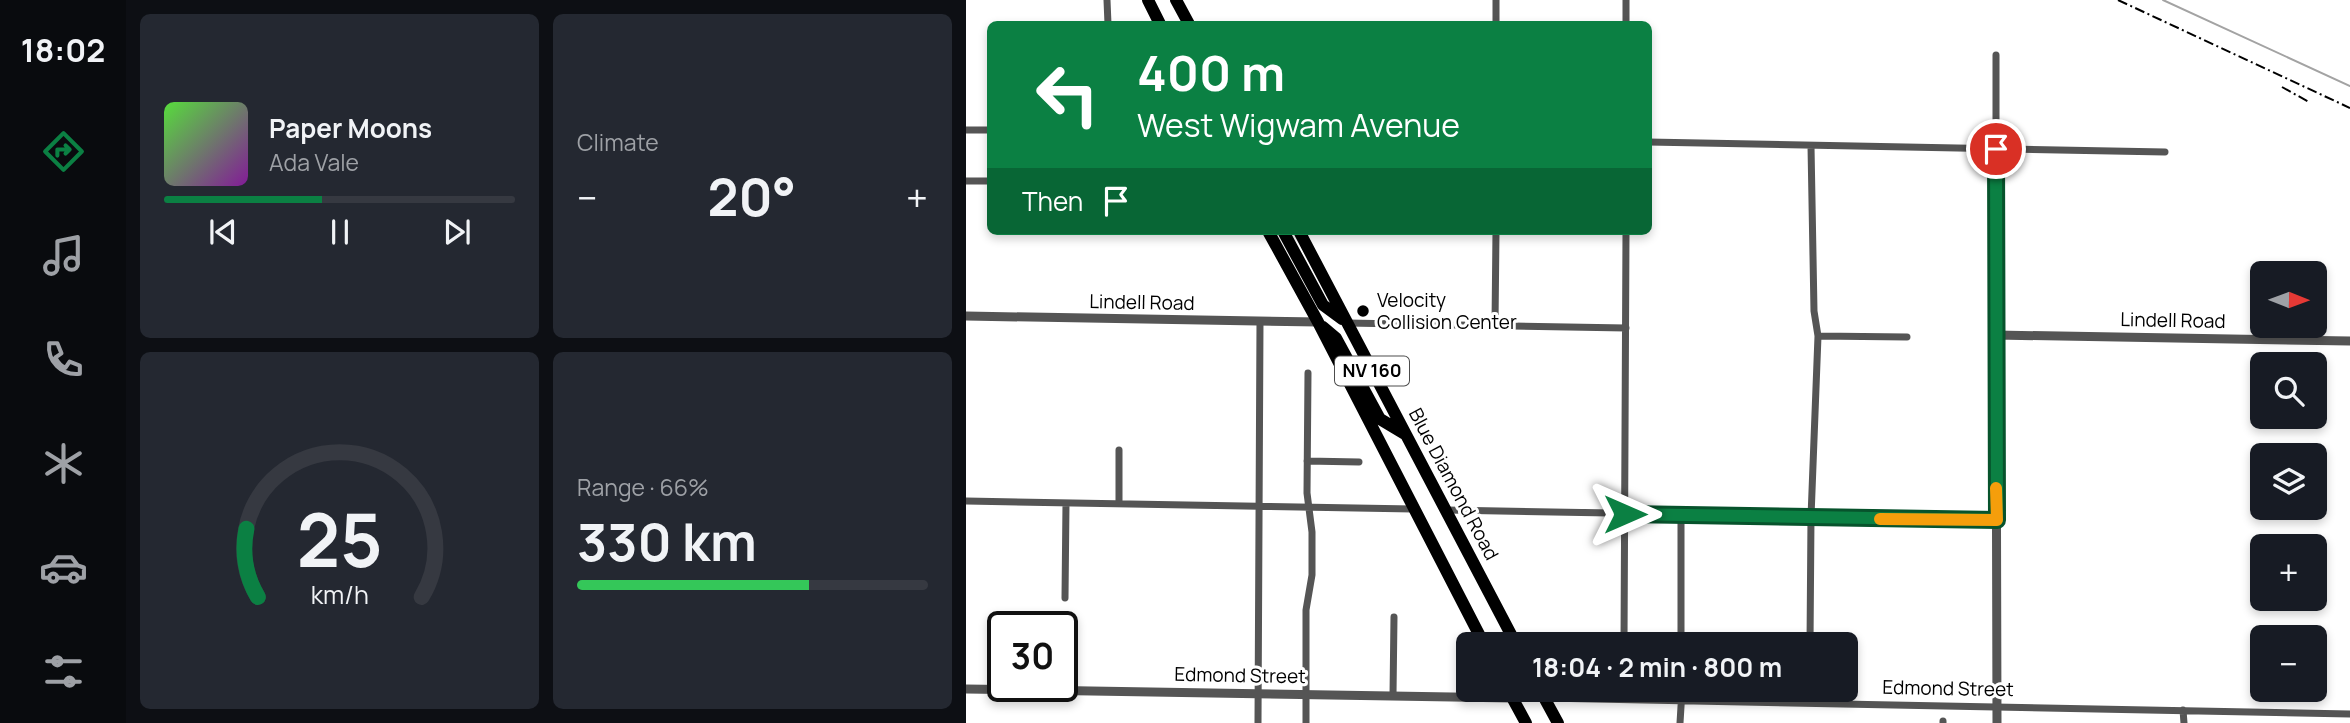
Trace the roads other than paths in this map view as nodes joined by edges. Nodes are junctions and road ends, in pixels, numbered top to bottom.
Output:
1 (1107, 0) edge
2 (1148, 0) edge
3 (1176, 0) edge
4 (1496, 0) edge
5 (1626, 0) edge
6 (1108, 21) edge
7 (1158, 21) edge
8 (1187, 21) edge
9 (1496, 21) edge
10 (1626, 21) edge
11 (1996, 55) dead end
12 (966, 130) edge
13 (987, 130) edge
14 (1652, 142) edge
15 (1811, 146) junction
16 (1996, 149) junction
17 (2165, 152) dead end
18 (966, 181) edge
19 (987, 181) edge
20 (1270, 235) edge
21 (1285, 235) edge
22 (1300, 235) edge
23 (1496, 235) edge
24 (1626, 235) edge
25 (966, 317) edge
26 (1260, 321) junction
27 (1318, 322) junction
28 (1347, 323) junction
29 (1495, 325) junction
30 (1626, 328) junction
31 (1996, 334) junction
32 (1818, 336) junction
33 (1907, 337) dead end
34 (2350, 341) edge
35 (1308, 373) dead end
36 (1405, 434) junction
37 (1119, 450) dead end
38 (1307, 461) junction
39 (1359, 462) dead end
40 (966, 501) edge
41 (1066, 503) junction
42 (1119, 503) junction
43 (1260, 506) junction
44 (1308, 507) junction
45 (1413, 509) junction
46 (1446, 510) junction
47 (1625, 514) junction
48 (1681, 514) junction
49 (1811, 517) junction
50 (1997, 520) junction
51 (1065, 598) dead end
52 (1394, 617) dead end
53 (1478, 632) edge
54 (1510, 632) edge
55 (1624, 632) edge
56 (1681, 632) edge
57 (1810, 632) edge
58 (966, 689) edge
59 (1258, 693) junction
60 (1306, 693) junction
61 (1456, 694) edge
62 (1393, 695) junction
63 (1514, 702) edge
64 (1546, 702) edge
65 (1681, 702) edge
66 (1746, 702) edge
67 (1810, 703) joint
68 (1997, 707) junction
69 (2183, 710) junction
70 (2350, 714) edge
71 (1258, 723) edge
72 (1306, 723) edge
73 (1526, 723) edge
74 (1558, 723) edge
75 (1680, 723) edge
76 (1997, 723) edge
77 (2183, 723) edge

1 - 6 street
2 - 7 highway
3 - 8 highway
4 - 9 street
5 - 10 street
11 - 16 street
12 - 13 street
14 - 15 street
15 - 16 street
15 - 32 street
16 - 17 street
16 - 31 street
18 - 19 street
20 - 27 highway, NV 160
21 - 28 highway
22 - 28 highway, Blue Diamond Road / NV 160
23 - 29 street
24 - 30 street
25 - 26 street, Lindell Road
26 - 27 street, Lindell Road
26 - 43 street
27 - 36 highway
27 - 45 highway, NV 160
28 - 29 street
28 - 36 highway, Blue Diamond Road / NV 160
29 - 30 street
30 - 47 street
31 - 34 street, Lindell Road
31 - 50 street
32 - 33 street
32 - 49 street
35 - 38 street
36 - 46 highway, Blue Diamond Road / NV 160
37 - 42 street
38 - 39 street
38 - 44 street
40 - 41 street
41 - 42 street
41 - 51 street
42 - 43 street
43 - 44 street
43 - 59 street
44 - 45 street
44 - 60 street
45 - 53 highway, NV 160
46 - 47 street
46 - 54 highway, Blue Diamond Road / NV 160
47 - 48 street
47 - 55 street
48 - 49 street
48 - 56 street
49 - 50 street
49 - 57 street
50 - 68 street
52 - 62 street
58 - 59 street, Edmond Street
59 - 60 street, Edmond Street
59 - 71 street
60 - 62 street, Edmond Street
60 - 72 street
61 - 62 street, Edmond Street
63 - 73 highway
64 - 74 highway
65 - 75 street
66 - 67 street, Edmond Street
67 - 68 street, Edmond Street
68 - 69 street, Edmond Street
68 - 76 street
69 - 70 street, Edmond Street
69 - 77 street

